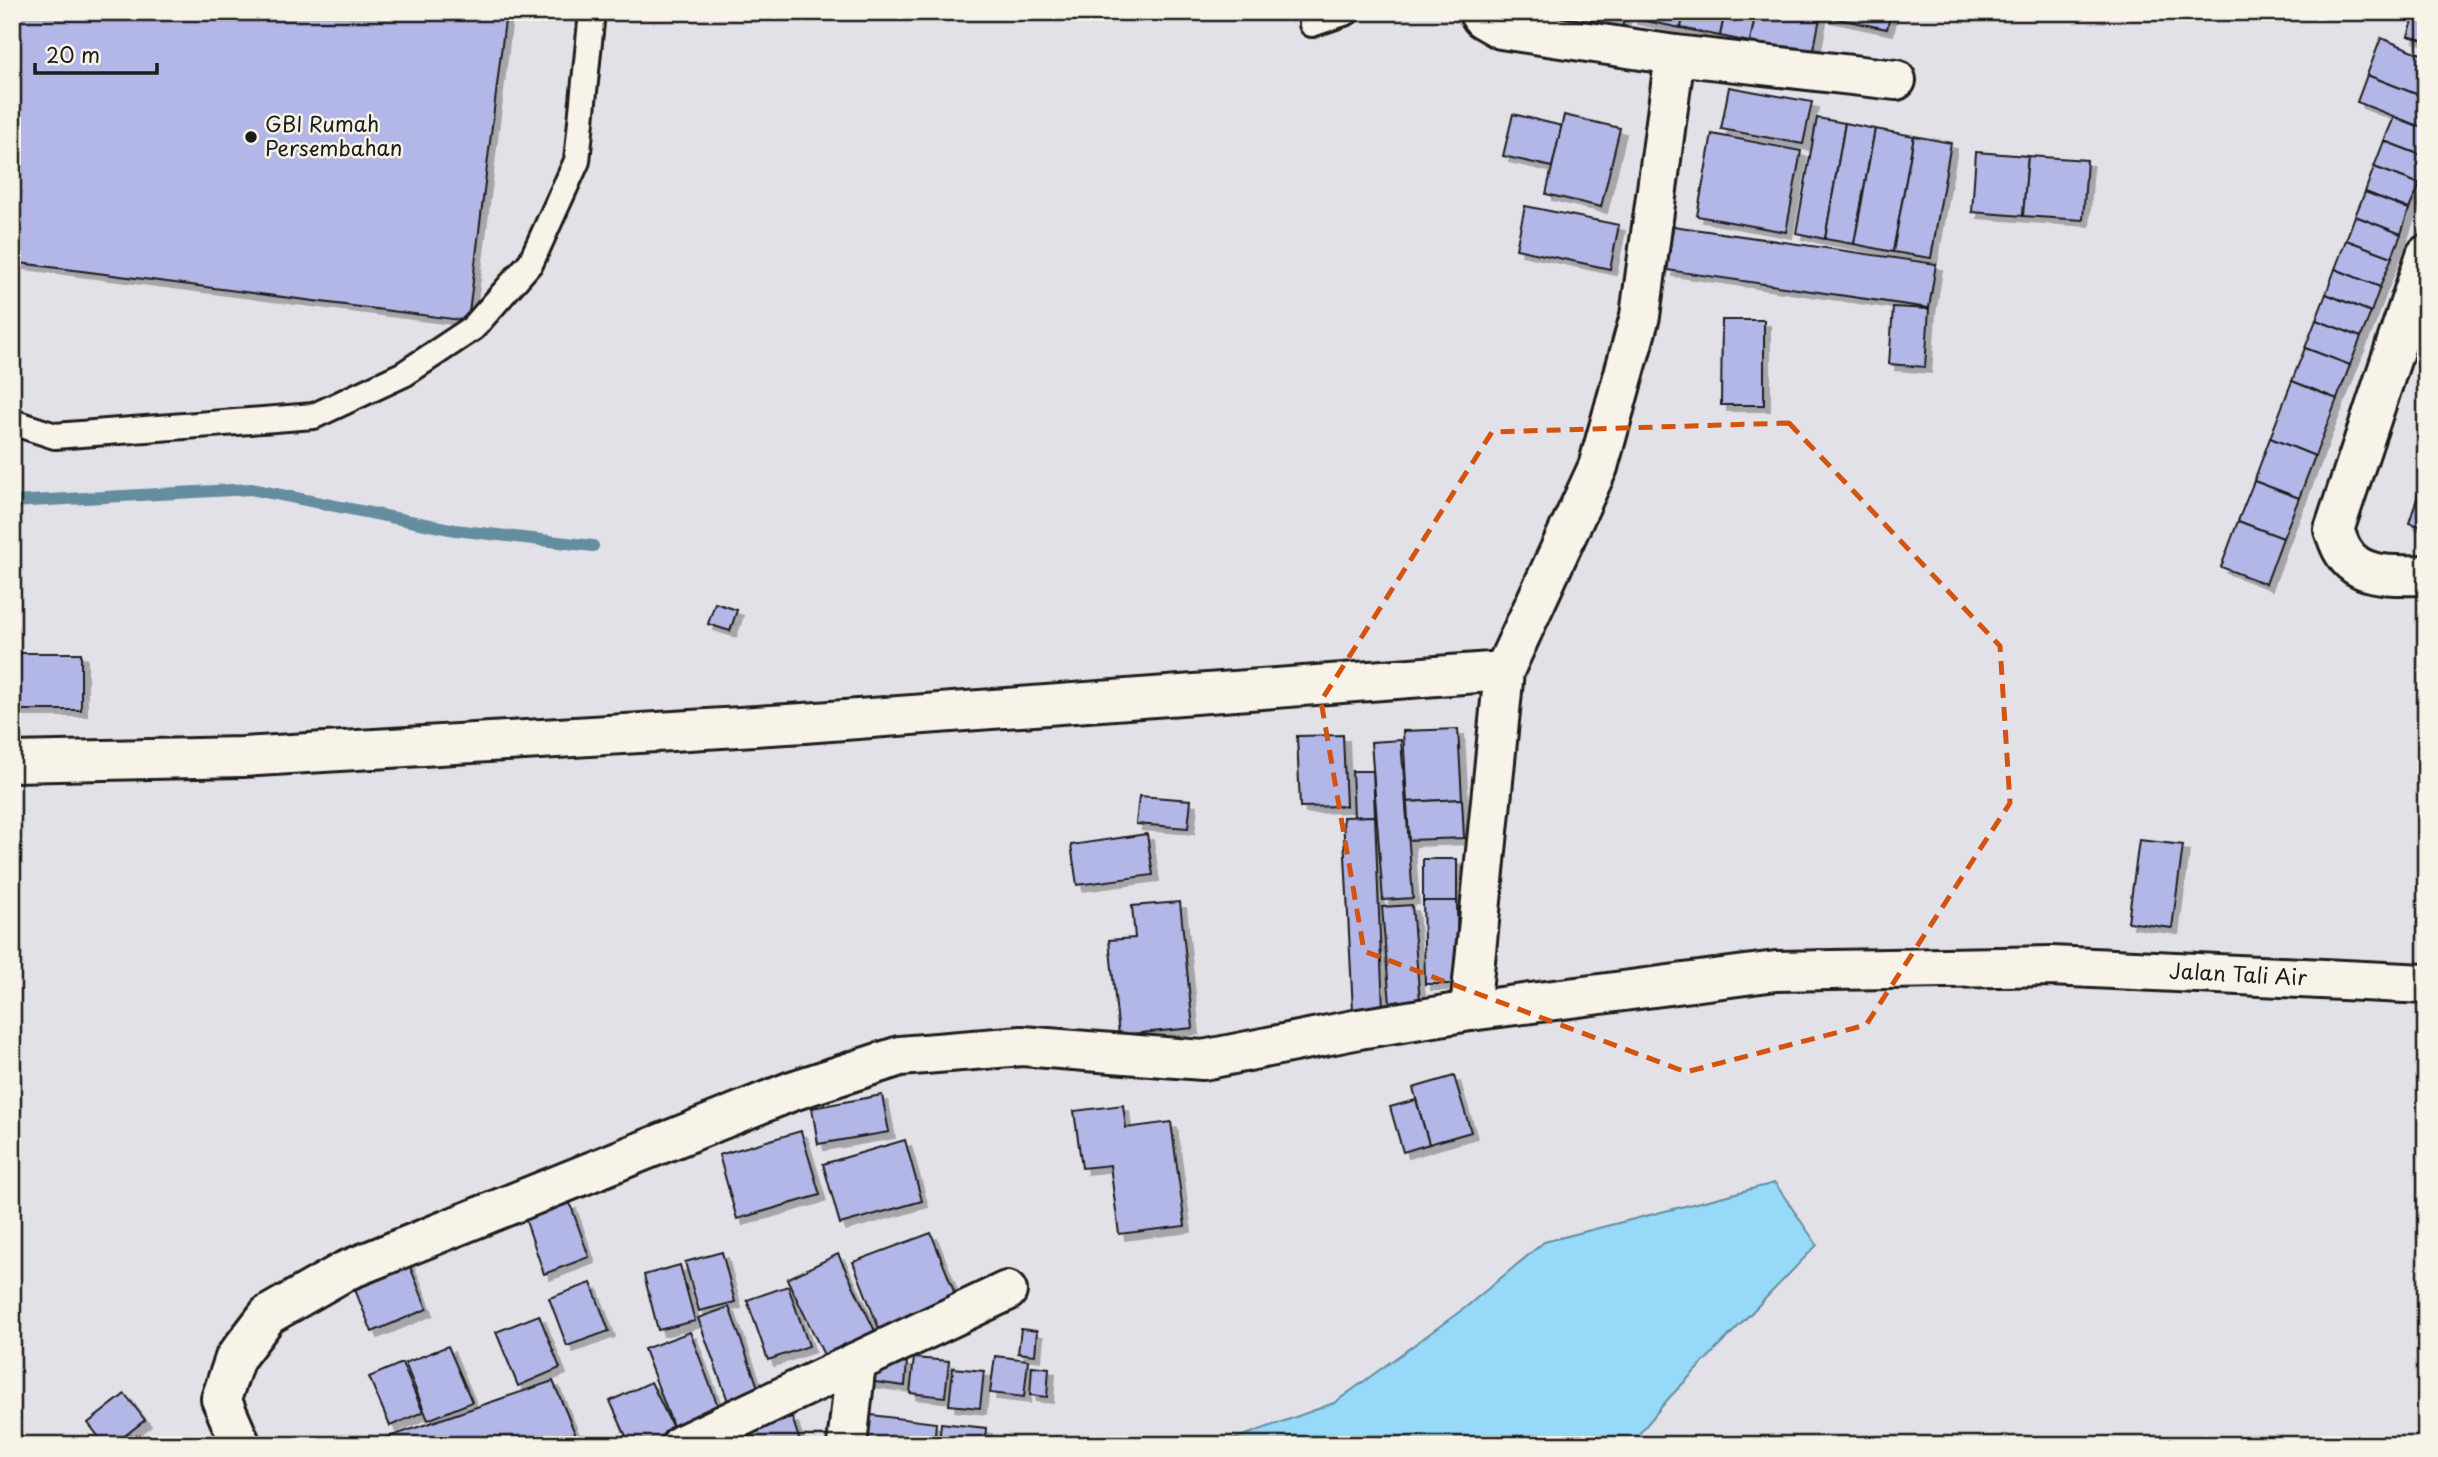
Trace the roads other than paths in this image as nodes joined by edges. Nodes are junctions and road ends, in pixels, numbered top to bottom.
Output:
1 (592, 12) edge
2 (1347, 12) edge
3 (1478, 12) edge
4 (1312, 24) dead end
5 (1675, 55) junction
6 (1896, 80) dead end
7 (2426, 255) edge
8 (12, 422) edge
9 (2426, 575) edge
10 (1504, 671) junction
11 (12, 762) edge
12 (2426, 984) edge
13 (1470, 1011) junction
14 (1007, 1291) dead end
15 (856, 1362) junction
16 (241, 1445) edge
17 (681, 1445) edge
18 (847, 1445) edge

1 - 8 lane
2 - 4 lane
3 - 5 street
5 - 6 street
5 - 10 street
7 - 9 street
10 - 11 street
10 - 13 street
12 - 13 street, Jalan Tali Air
13 - 16 street, Jalan Tali Air
14 - 15 street
15 - 17 street
15 - 18 street

